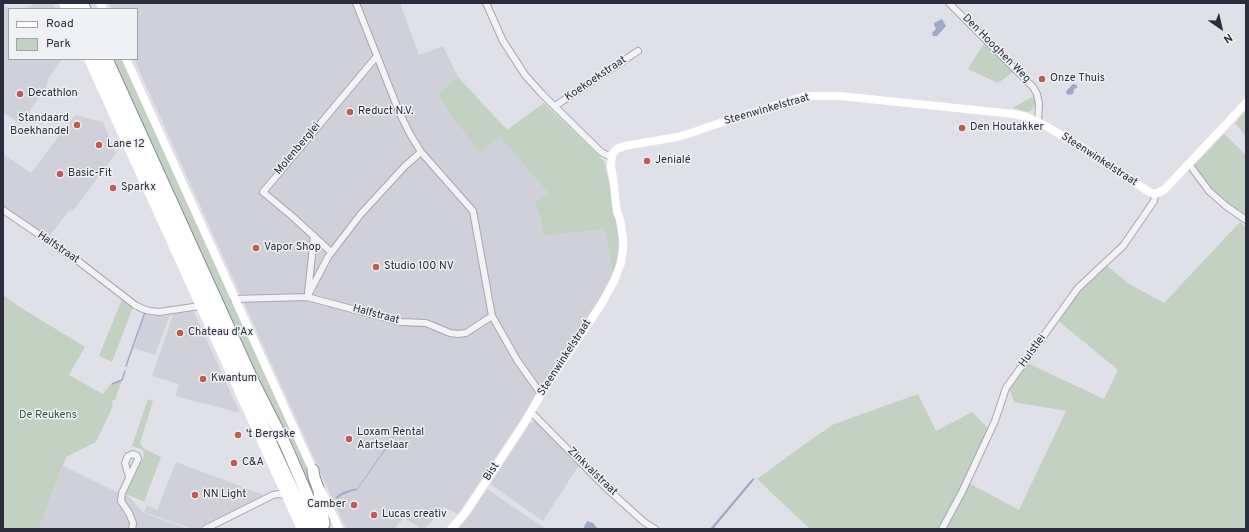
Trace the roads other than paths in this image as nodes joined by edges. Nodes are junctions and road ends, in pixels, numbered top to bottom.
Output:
1 (356, 3) edge
2 (486, 3) edge
3 (949, 3) edge
4 (638, 51) dead end
5 (377, 56) junction
6 (88, 60) edge
7 (98, 60) edge
8 (108, 60) edge
9 (126, 60) edge
10 (1246, 103) edge
11 (555, 106) junction
12 (1038, 122) junction
13 (421, 152) junction
14 (611, 157) junction
15 (1189, 164) junction
16 (140, 173) junction
17 (1155, 194) junction
18 (3, 210) edge
19 (168, 214) junction
20 (1246, 220) edge
21 (314, 236) junction
22 (332, 252) junction
23 (307, 296) junction
24 (234, 299) junction
25 (200, 306) junction
26 (492, 316) junction
27 (541, 394) junction
28 (531, 412) junction
29 (313, 470) junction
30 (129, 477) dead end
31 (285, 495) junction
32 (132, 529) edge
33 (205, 529) edge
34 (300, 529) edge
35 (311, 529) edge
36 (323, 529) edge
37 (339, 529) edge
38 (451, 529) edge
39 (655, 529) edge
40 (942, 529) edge

1 - 5 street
2 - 11 street, Koekoekstraat
3 - 12 street, Den Hooghen Weg
4 - 11 street, Koekoekstraat
5 - 13 street
5 - 21 street, Molenberglei
6 - 16 street
7 - 19 highway
8 - 36 highway
9 - 24 street
10 - 15 street
11 - 14 street, Koekoekstraat
12 - 14 street, Steenwinkelstraat
12 - 17 street, Steenwinkelstraat
13 - 22 street
13 - 26 street
14 - 27 street, Steenwinkelstraat
15 - 17 street
15 - 20 street
16 - 19 highway
16 - 25 street
17 - 40 street, Hulstlei
18 - 25 street, Halfstraat
19 - 35 highway
21 - 22 street, Molenberglei
21 - 23 street
22 - 23 street
23 - 24 street, Halfstraat
23 - 26 street, Halfstraat
24 - 29 street
25 - 31 street
26 - 27 street
27 - 28 street, Steenwinkelstraat
28 - 38 street, Bist
28 - 39 street, Zinkvalstraat
29 - 36 highway
29 - 37 street
30 - 32 street
31 - 33 street
31 - 34 street

